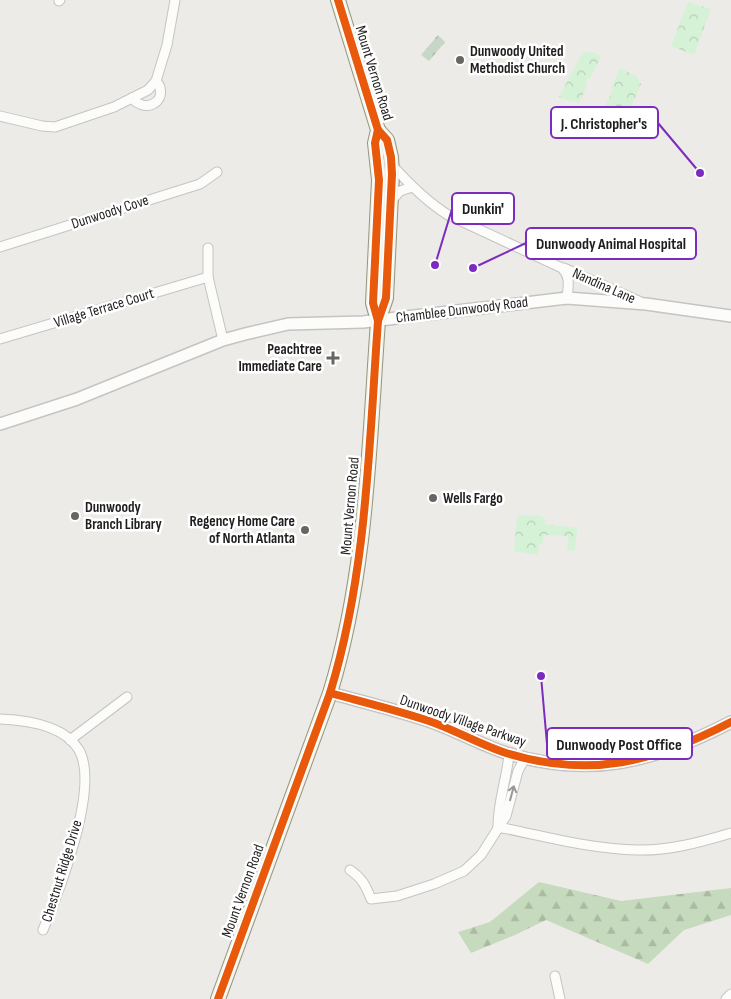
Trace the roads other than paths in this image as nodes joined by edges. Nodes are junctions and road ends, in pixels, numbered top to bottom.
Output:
1 (175, 0) edge
2 (338, 0) edge
3 (156, 80) junction
4 (132, 98) junction
5 (0, 116) edge
6 (378, 130) junction
7 (392, 165) junction
8 (217, 172) dead end
9 (412, 187) junction
10 (392, 200) junction
11 (0, 247) edge
12 (208, 248) dead end
13 (562, 268) junction
14 (208, 277) junction
15 (567, 298) junction
16 (646, 304) junction
17 (731, 316) edge
18 (378, 320) junction
19 (0, 339) edge
20 (223, 340) junction
21 (0, 424) edge
22 (330, 693) junction
23 (127, 697) dead end
24 (0, 719) edge
25 (731, 722) edge
26 (70, 740) junction
27 (509, 754) junction
28 (525, 758) junction
29 (498, 827) junction
30 (731, 833) edge
31 (350, 870) dead end
32 (44, 930) dead end
33 (555, 976) dead end
34 (731, 994) edge
35 (218, 999) edge
36 (560, 999) edge
37 (726, 999) edge

1 - 3 street
2 - 6 main road, Mount Vernon Road
3 - 4 street
3 - 4 street
4 - 5 street
6 - 7 main road
6 - 18 main road, Mount Vernon Road
7 - 9 street, Nandina Lane
7 - 10 main road
8 - 11 street, Dunwoody Cove
9 - 10 street
9 - 13 street, Nandina Lane
10 - 18 main road
12 - 14 street
13 - 15 street, Nandina Lane
13 - 16 street, Nandina Lane
14 - 19 street, Village Terrace Court
14 - 20 street
15 - 16 street, Chamblee Dunwoody Road
15 - 18 street, Chamblee Dunwoody Road
16 - 17 street, Chamblee Dunwoody Road
18 - 20 street, Chamblee Dunwoody Road
18 - 22 main road, Mount Vernon Road
20 - 21 street, Chamblee Dunwoody Road
22 - 27 street, Dunwoody Village Parkway
22 - 35 main road, Mount Vernon Road
23 - 26 street
24 - 26 street
25 - 28 street, Dunwoody Village Parkway
26 - 32 street, Chestnut Ridge Drive
27 - 28 street, Dunwoody Village Parkway
27 - 29 street
29 -> 28 street
29 - 30 street
29 - 31 street
33 - 36 street
34 - 37 street

